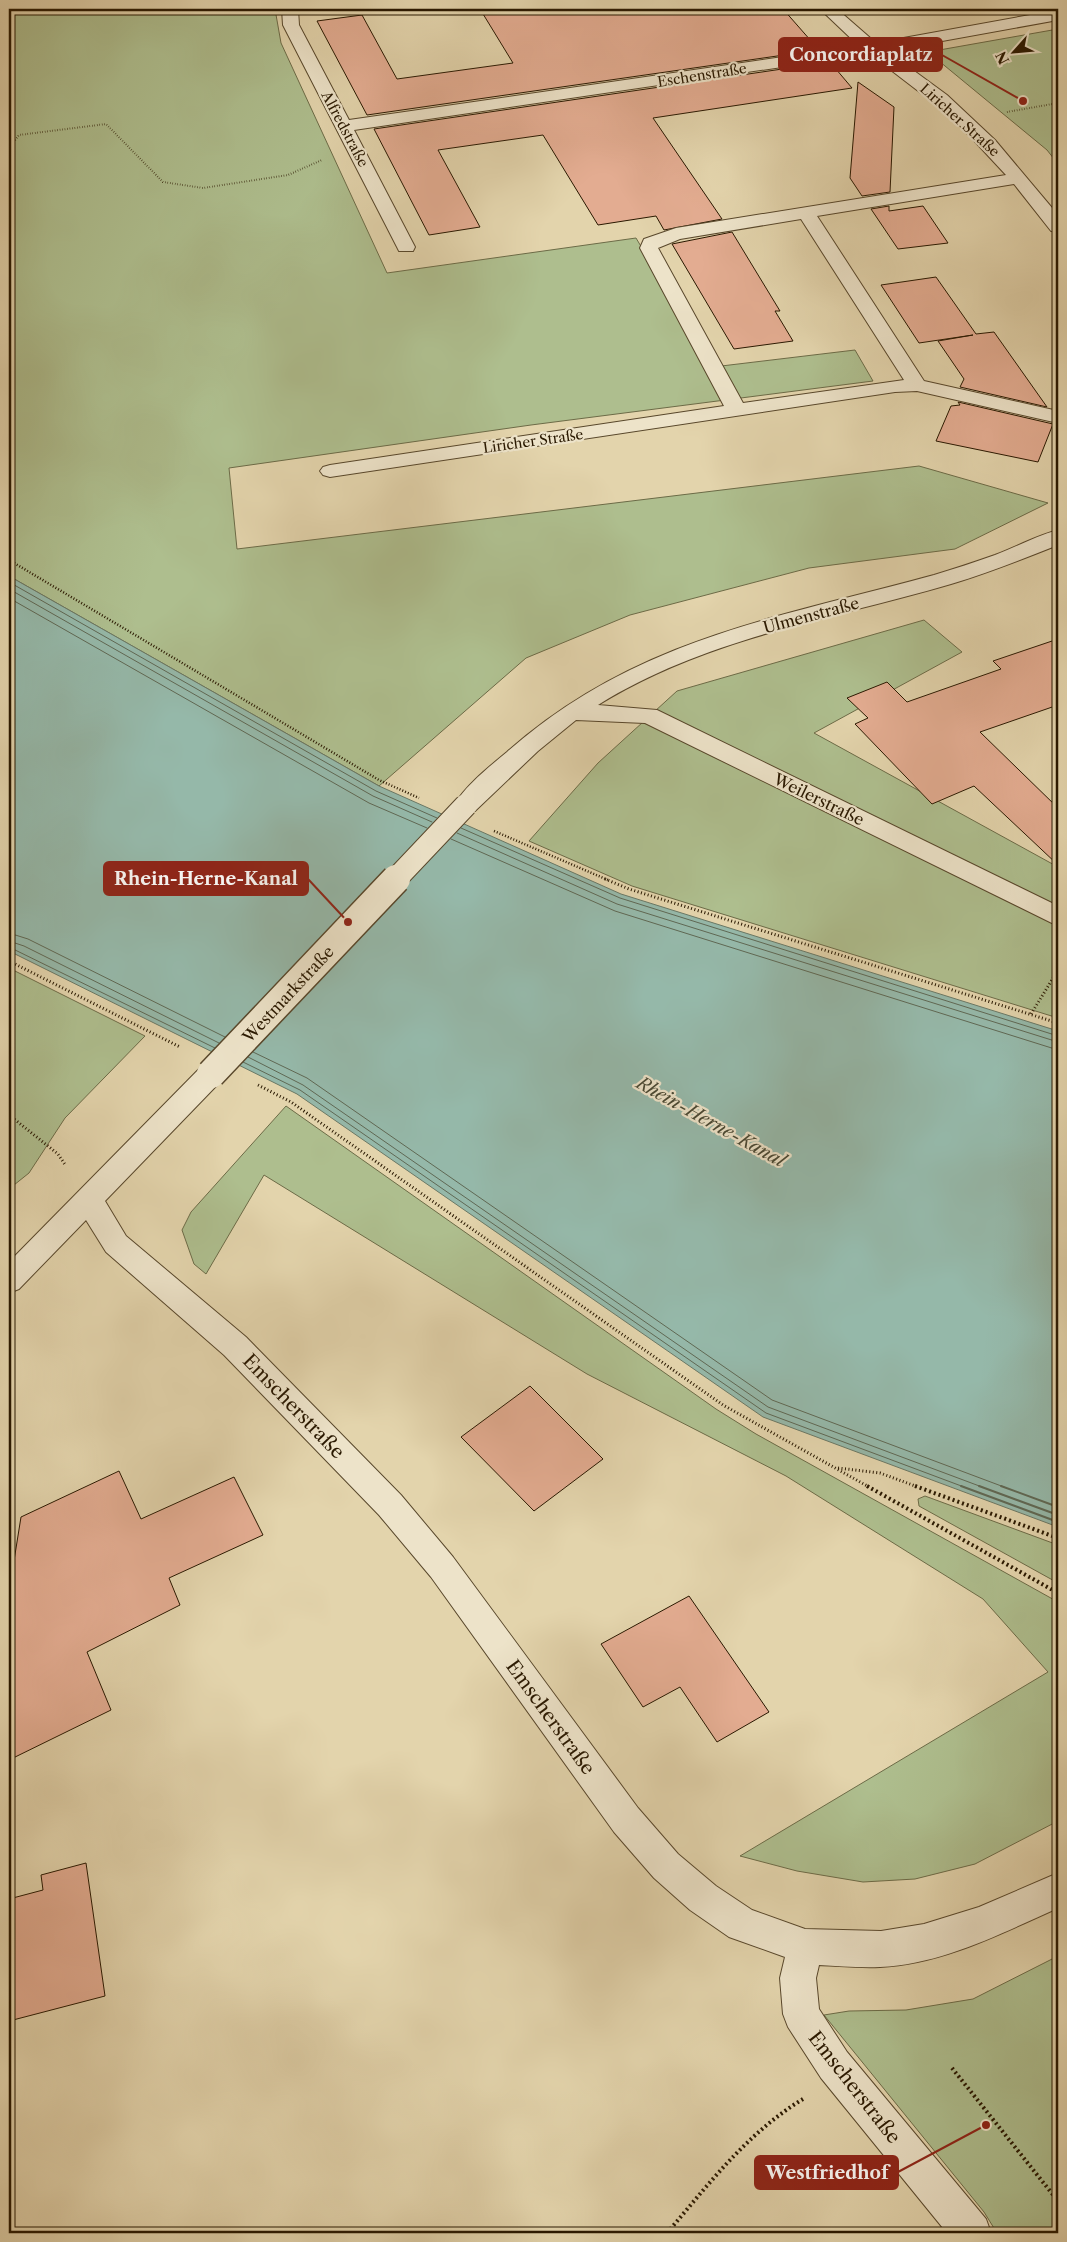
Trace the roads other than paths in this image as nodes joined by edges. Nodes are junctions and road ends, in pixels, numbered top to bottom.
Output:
1 (290, 9) edge
2 (828, 9) edge
3 (1058, 15) edge
4 (872, 49) junction
5 (344, 126) junction
6 (1019, 178) junction
7 (806, 213) junction
8 (1058, 227) edge
9 (406, 247) dead end
10 (917, 385) junction
11 (737, 410) junction
12 (1058, 417) edge
13 (330, 471) dead end
14 (1058, 537) edge
15 (571, 712) junction
16 (1058, 917) edge
17 (89, 1200) junction
18 (9, 1281) edge
19 (1058, 1890) edge
20 (805, 1947) junction
21 (972, 2233) edge

1 - 5 street, Alfredstraße
2 - 4 street, Liricher Straße
3 - 4 street, Eschenstraße
4 - 5 street, Eschenstraße
4 - 6 street, Liricher Straße
5 - 9 street, Alfredstraße
6 - 7 street, Liricher Straße
6 - 8 street, Liricher Straße
7 - 10 street
7 - 11 street, Liricher Straße
10 - 11 street, Liricher Straße
10 - 12 street, Liricher Straße
11 - 13 street, Liricher Straße
14 - 15 street, Ulmenstraße
15 - 16 street, Weilerstraße
15 - 17 street, Westmarkstraße, bridge
17 - 18 street, Westmarkstraße
17 - 20 street, Emscherstraße
19 - 20 street
20 - 21 street, Emscherstraße

